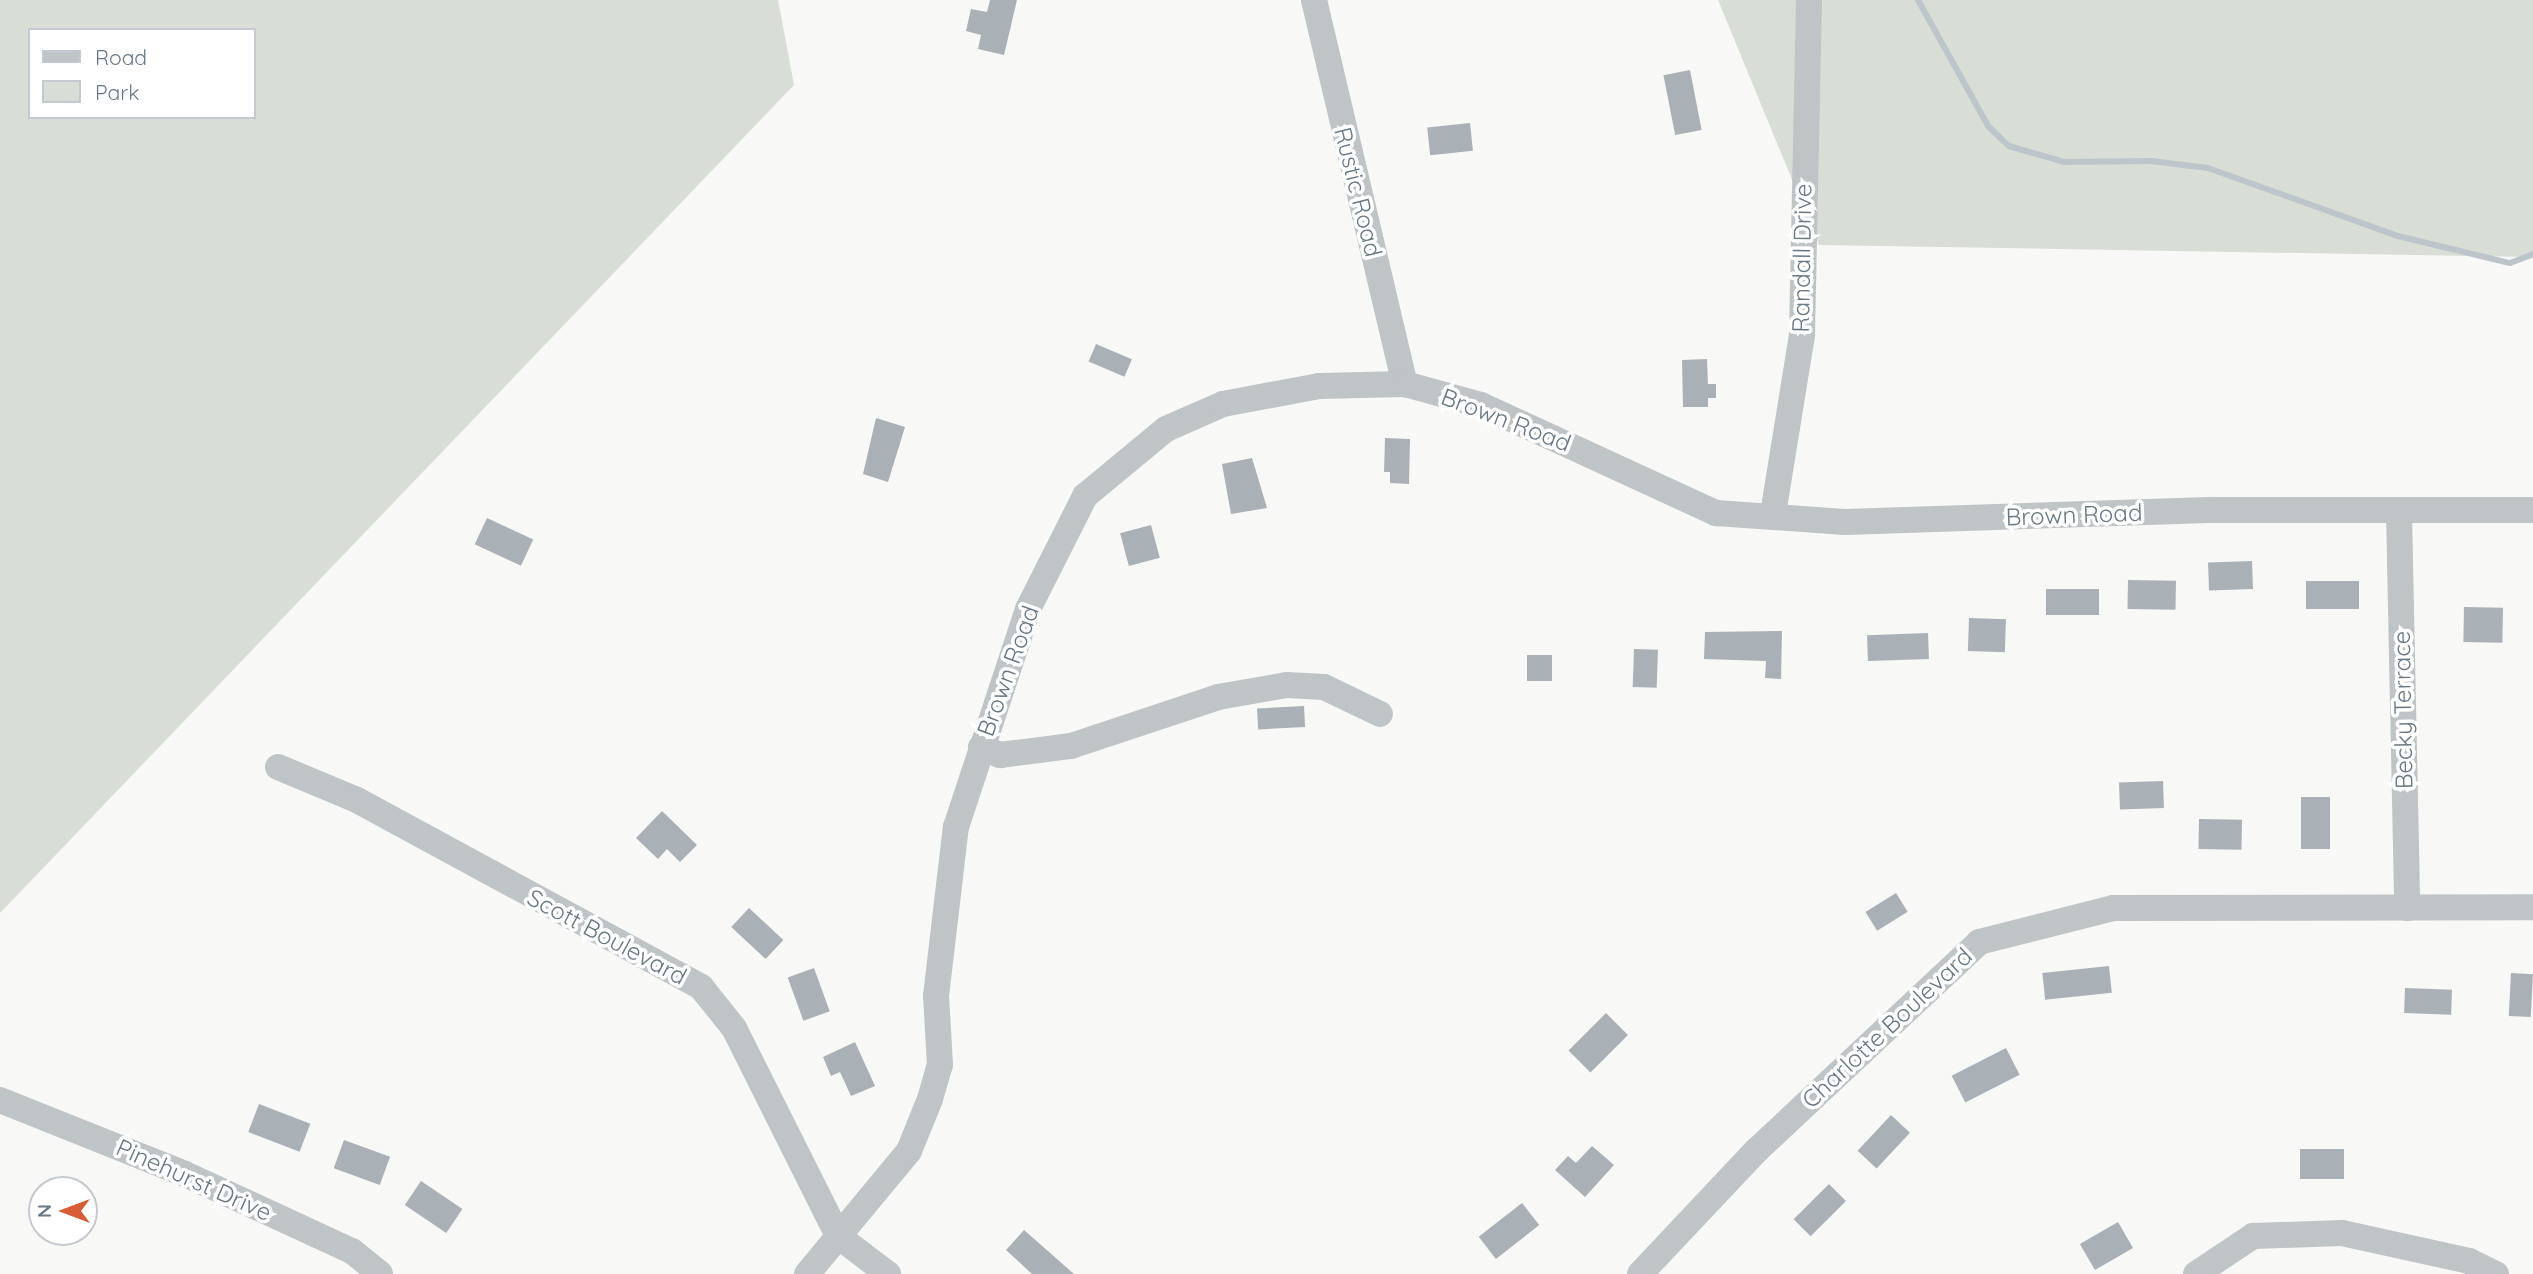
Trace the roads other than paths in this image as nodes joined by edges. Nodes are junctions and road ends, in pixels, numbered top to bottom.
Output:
1 (1314, 0) edge
2 (1809, 0) edge
3 (1405, 384) junction
4 (2533, 510) edge
5 (2399, 513) junction
6 (1773, 514) junction
7 (1380, 714) dead end
8 (981, 747) junction
9 (278, 767) dead end
10 (2533, 907) edge
11 (2407, 908) junction
12 (0, 1100) edge
13 (838, 1236) junction
14 (380, 1274) edge
15 (807, 1274) edge
16 (888, 1274) edge
17 (1640, 1274) edge
18 (2196, 1274) edge
19 (2496, 1274) edge

1 - 3 street, Rustic Road
2 - 6 street, Randall Drive
3 - 6 street, Brown Road
3 - 8 street, Brown Road
4 - 5 street, Brown Road
5 - 6 street, Brown Road
5 - 11 street, Becky Terrace
7 - 8 street
8 - 13 street, Brown Road
9 - 13 street, Scott Boulevard
10 - 11 street, Charlotte Boulevard
11 - 17 street, Charlotte Boulevard
12 - 14 street, Pinehurst Drive
13 - 15 street, Brown Road
13 - 16 street, Scott Boulevard
18 - 19 street

